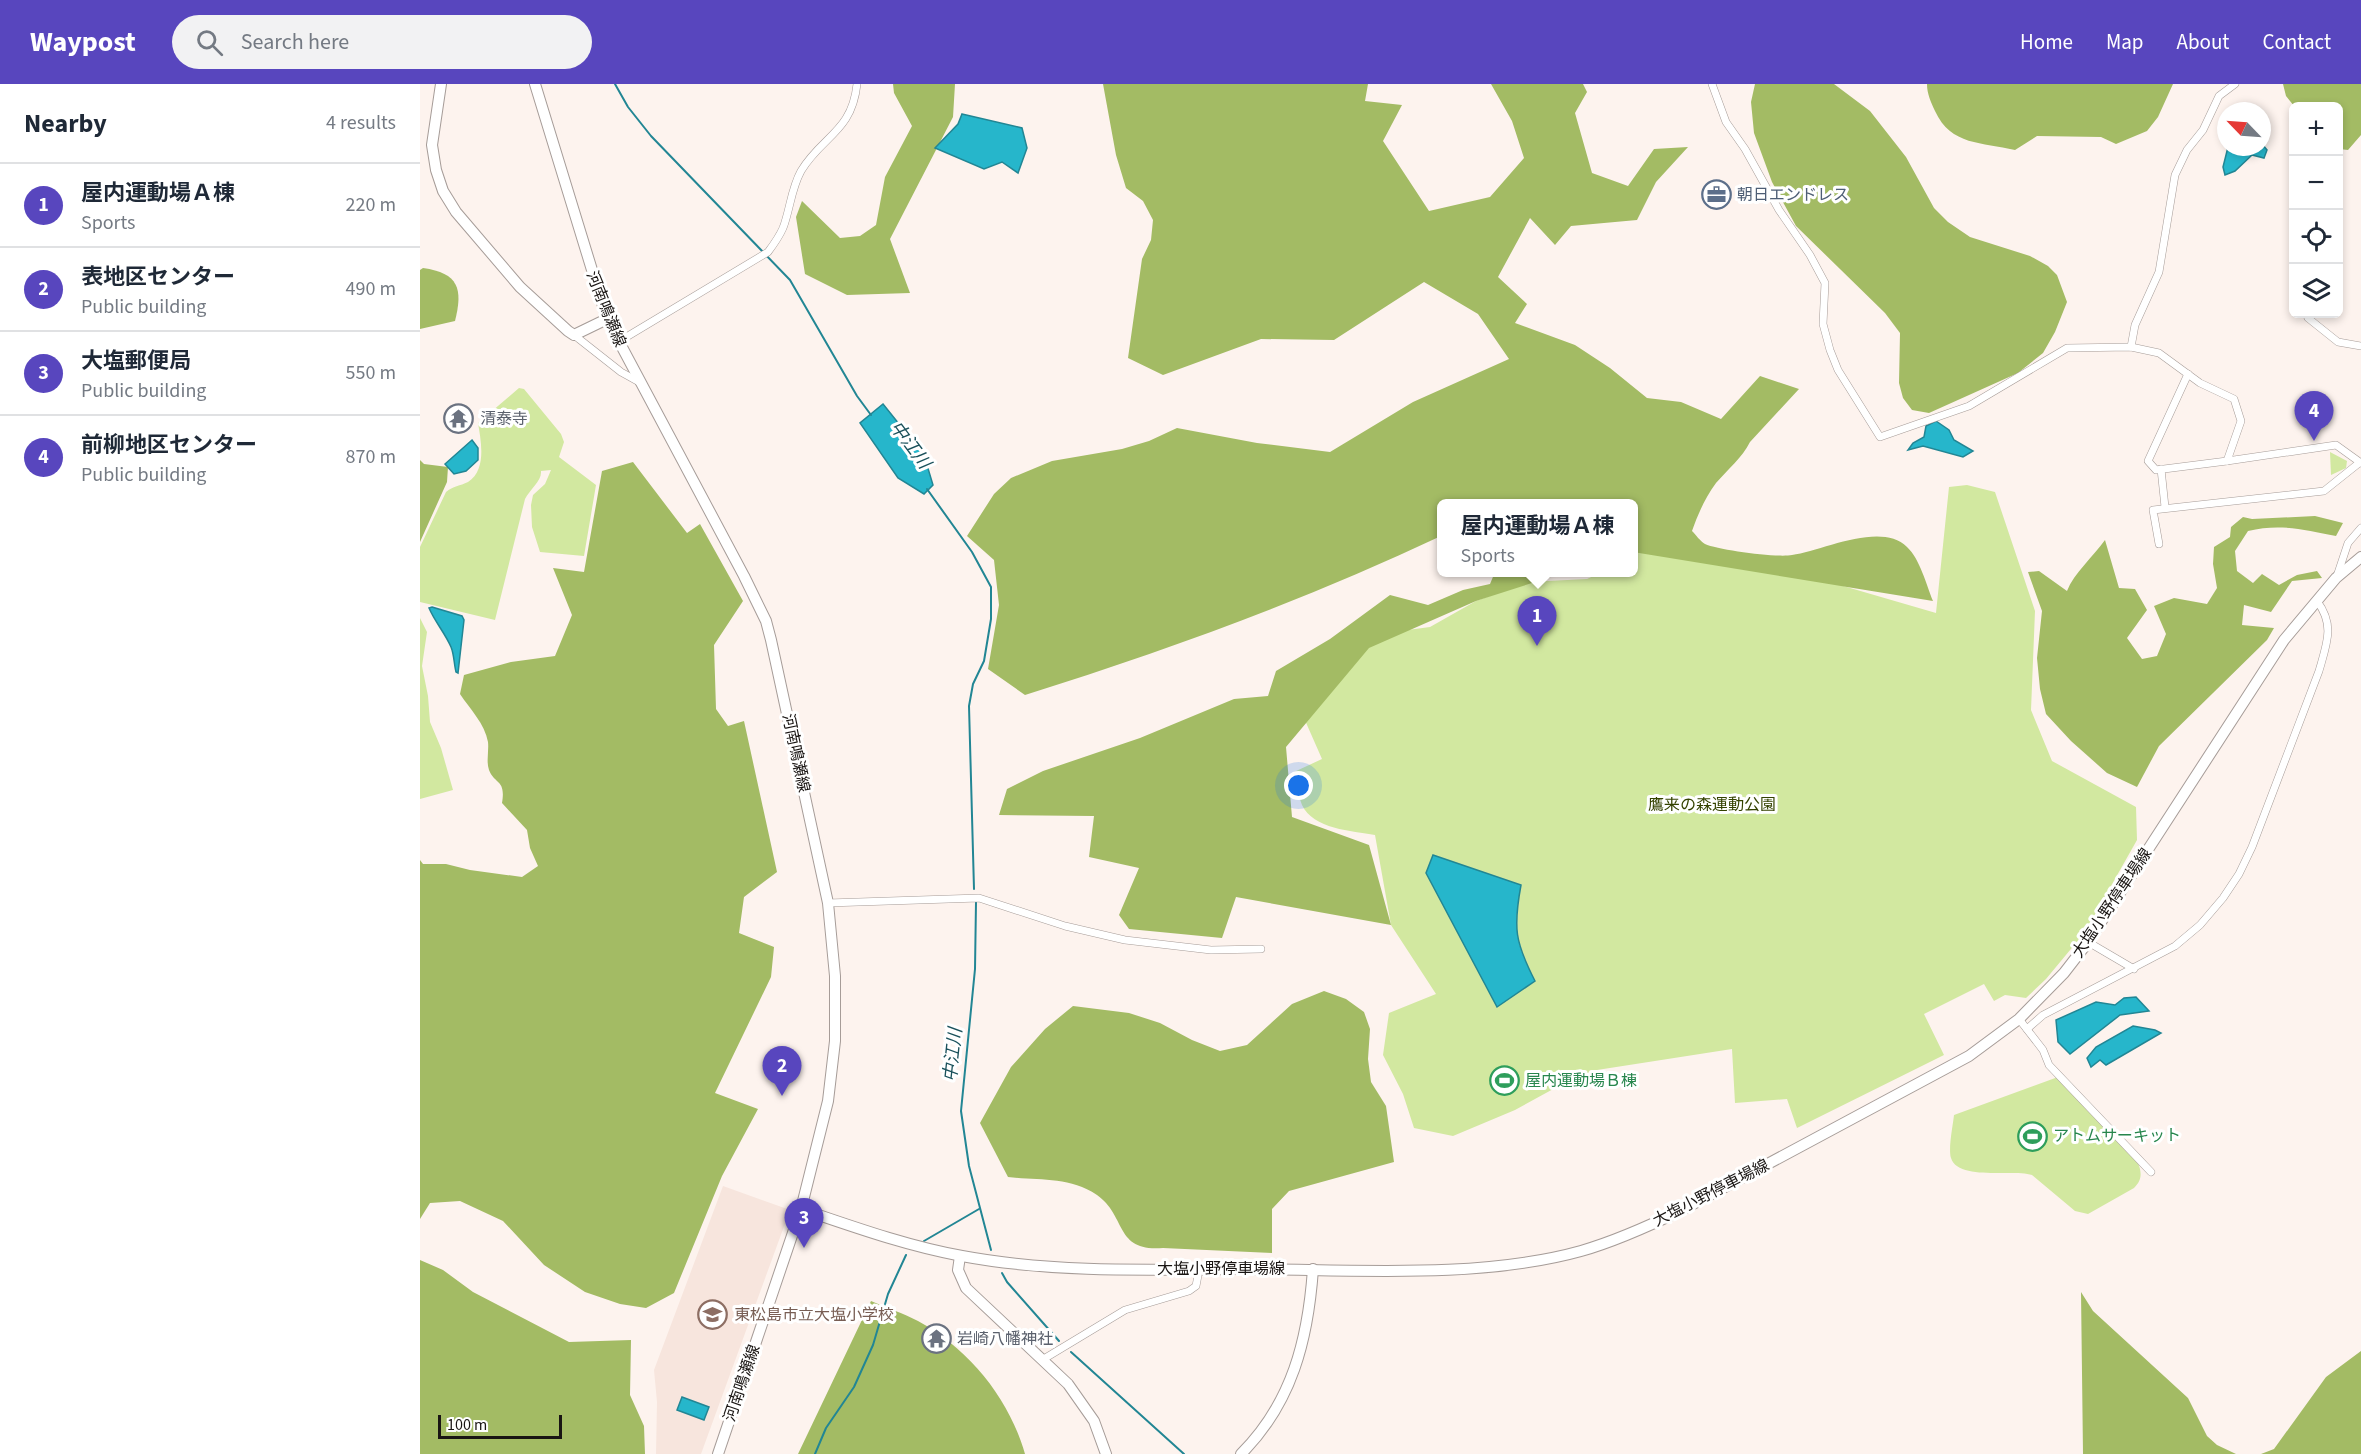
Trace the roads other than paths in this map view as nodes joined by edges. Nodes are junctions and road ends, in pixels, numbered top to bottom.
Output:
1 (441, 84) edge
2 (535, 84) edge
3 (857, 84) edge
4 (1713, 84) edge
5 (2235, 84) edge
6 (2308, 318) dead end
7 (607, 319) junction
8 (574, 335) junction
9 (618, 342) junction
10 (2361, 346) edge
11 (2131, 347) junction
12 (2188, 374) junction
13 (639, 382) junction
14 (2228, 461) junction
15 (2360, 463) edge
16 (2161, 470) junction
17 (2165, 507) junction
18 (2361, 528) edge
19 (2159, 544) dead end
20 (2361, 557) edge
21 (2337, 578) junction
22 (2317, 601) junction
23 (828, 903) junction
24 (2088, 942) junction
25 (1261, 949) dead end
26 (2134, 969) junction
27 (2019, 1019) junction
28 (2027, 1029) junction
29 (2151, 1172) dead end
30 (801, 1209) junction
31 (960, 1256) junction
32 (1199, 1269) junction
33 (1313, 1269) junction
34 (1042, 1360) junction
35 (718, 1454) edge
36 (1106, 1454) edge
37 (1241, 1454) edge

1 - 8 main road
2 - 7 main road, 河南鳴瀬線
3 - 9 street
4 - 11 street
5 - 11 street
6 - 10 street
7 - 8 main road
7 - 9 main road, 河南鳴瀬線
8 - 13 street
9 - 13 main road, 河南鳴瀬線
11 - 12 street
12 - 14 street
12 - 16 street
13 - 23 main road, 河南鳴瀬線
14 - 15 street
14 - 16 street
15 - 17 street
16 - 17 street
17 - 19 street
18 - 21 street
20 - 21 main road, 大塩小野停車場線
21 - 22 main road, 大塩小野停車場線
22 - 24 main road, 大塩小野停車場線
22 - 26 street
23 - 25 street
23 - 30 main road, 河南鳴瀬線
24 - 26 street
24 - 27 main road, 大塩小野停車場線
26 - 28 street
27 - 28 street
27 - 33 main road, 大塩小野停車場線
28 - 29 street
30 - 31 main road, 大塩小野停車場線
30 - 35 main road, 河南鳴瀬線
31 - 32 main road, 大塩小野停車場線
31 - 34 main road
32 - 33 main road, 大塩小野停車場線
32 - 34 street
33 - 37 main road
34 - 36 main road

